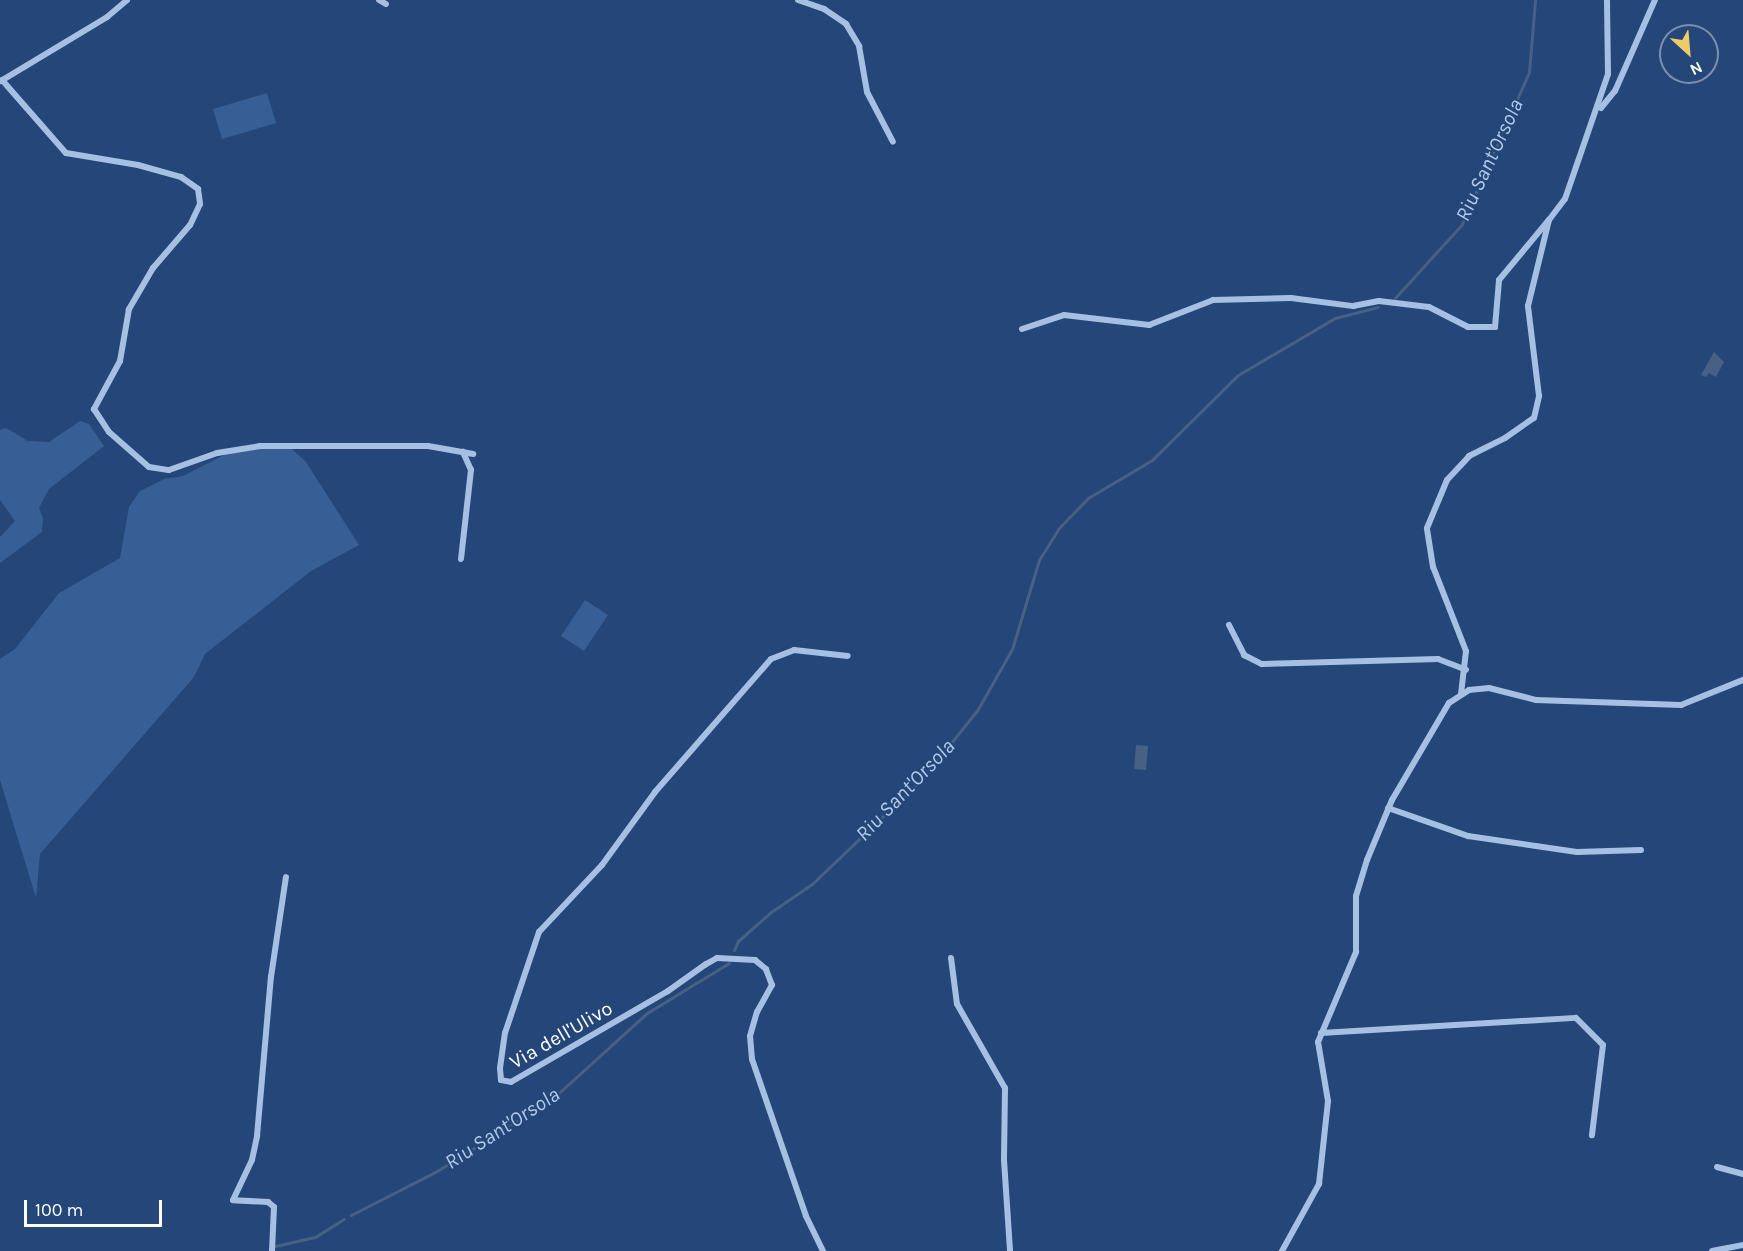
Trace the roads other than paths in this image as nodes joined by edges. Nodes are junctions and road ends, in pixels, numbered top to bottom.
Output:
1 (127, 0) edge
2 (379, 0) edge
3 (798, 0) edge
4 (1607, 0) edge
5 (1654, 0) edge
6 (386, 4) dead end
7 (1, 81) edge
8 (1598, 110) junction
9 (893, 142) dead end
10 (1549, 220) junction
11 (1022, 329) dead end
12 (463, 452) junction
13 (472, 454) dead end
14 (461, 559) dead end
15 (1229, 625) dead end
16 (848, 656) dead end
17 (1466, 670) junction
18 (1743, 680) edge
19 (1461, 694) junction
20 (1388, 808) junction
21 (1641, 850) dead end
22 (286, 877) dead end
23 (951, 958) dead end
24 (1321, 1033) junction
25 (1592, 1136) dead end
26 (1717, 1167) dead end
27 (1743, 1174) edge
28 (1743, 1245) edge
29 (272, 1251) edge
30 (823, 1251) edge
31 (1010, 1251) edge
32 (1282, 1251) edge
33 (1712, 1251) edge

1 - 7 street
2 - 6 street
3 - 9 street
4 - 8 street
5 - 8 street
7 - 12 street
8 - 10 street
10 - 11 street
10 - 17 street
12 - 13 street
12 - 14 street
15 - 17 street
16 - 30 street, Via dell'Ulivo
17 - 19 street
18 - 19 street
19 - 20 street
20 - 21 street
20 - 24 street
22 - 29 street
23 - 31 street
24 - 25 street
24 - 32 street
26 - 27 street
28 - 33 street

